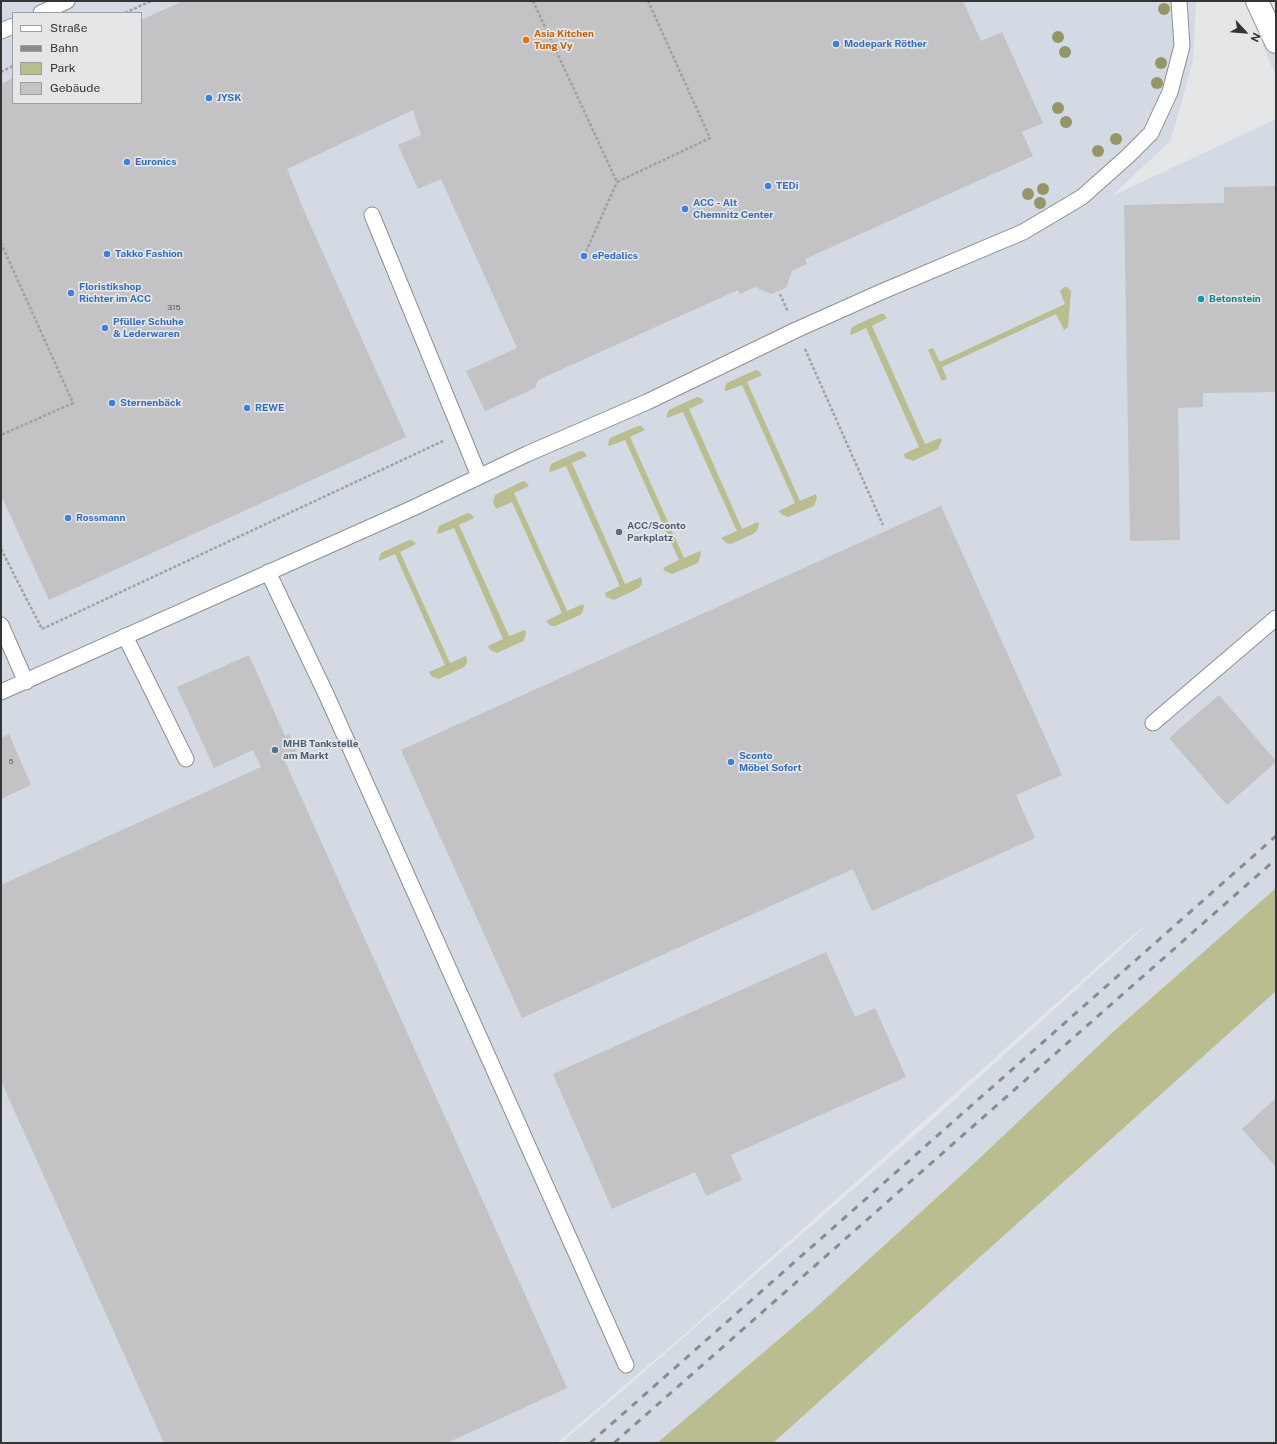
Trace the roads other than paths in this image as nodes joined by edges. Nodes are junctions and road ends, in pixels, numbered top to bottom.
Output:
1 (67, 1) edge
2 (1179, 1) edge
3 (1257, 1) edge
4 (43, 12) edge
5 (12, 26) edge
6 (1, 31) edge
7 (1276, 42) edge
8 (372, 215) dead end
9 (479, 476) junction
10 (268, 572) junction
11 (1276, 618) edge
12 (1, 625) edge
13 (125, 636) junction
14 (26, 682) junction
15 (1, 692) edge
16 (1153, 723) dead end
17 (186, 759) dead end
18 (626, 1365) dead end

1 - 4 lane
2 - 9 lane
3 - 7 street
5 - 6 lane
8 - 9 lane
9 - 10 lane
10 - 13 lane
10 - 18 lane
11 - 16 lane
12 - 14 lane
13 - 14 lane
13 - 17 lane
14 - 15 lane

